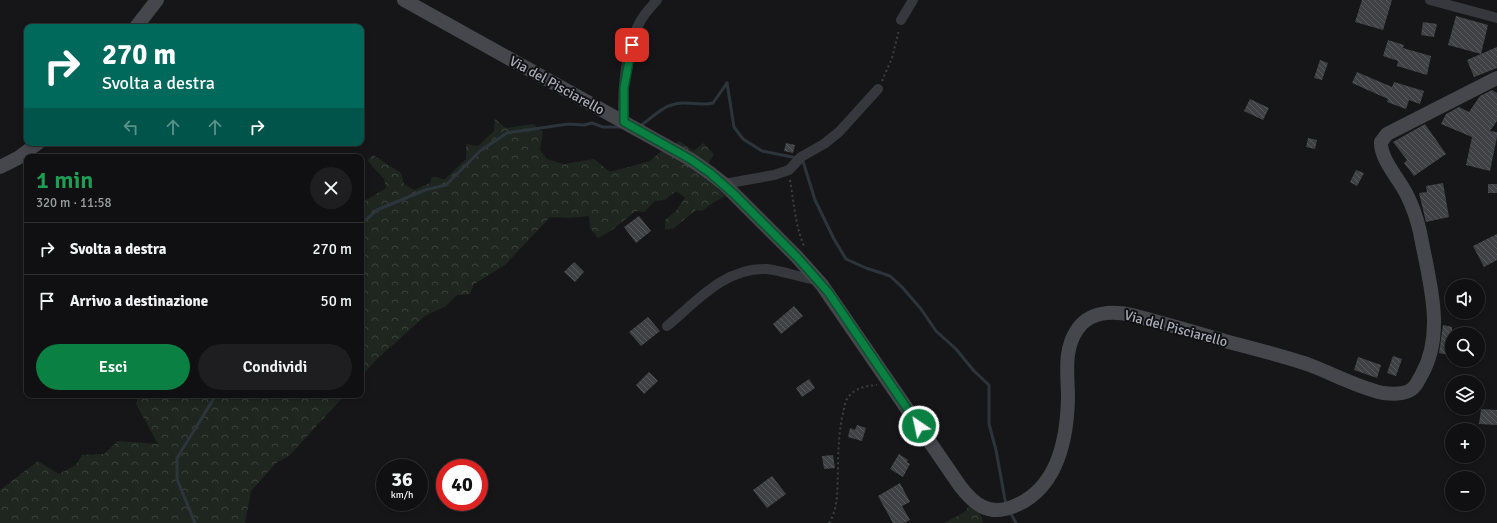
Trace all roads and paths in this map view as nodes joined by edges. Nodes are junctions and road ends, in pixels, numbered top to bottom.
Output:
1 (158, 0) edge
2 (404, 0) edge
3 (657, 0) edge
4 (913, 0) edge
5 (1430, 0) edge
6 (1497, 18) edge
7 (901, 20) joint
8 (138, 24) edge
9 (1497, 78) edge
10 (878, 89) joint
11 (624, 122) junction
12 (34, 146) edge
13 (0, 167) edge
14 (789, 170) junction
15 (724, 184) junction
16 (805, 252) dead end
17 (818, 280) junction
18 (667, 326) dead end
19 (894, 388) junction
20 (829, 523) edge

1 - 8 street
2 - 11 street, Via del Pisciarello
3 - 11 street
4 - 7 street
5 - 6 street
7 - 10 path
9 - 19 street, Via del Pisciarello
10 - 14 street
11 - 15 street, Via del Pisciarello
12 - 13 street
14 - 15 street
14 - 16 path
15 - 17 street, Via del Pisciarello
17 - 18 street
17 - 19 street, Via del Pisciarello
19 - 20 path

